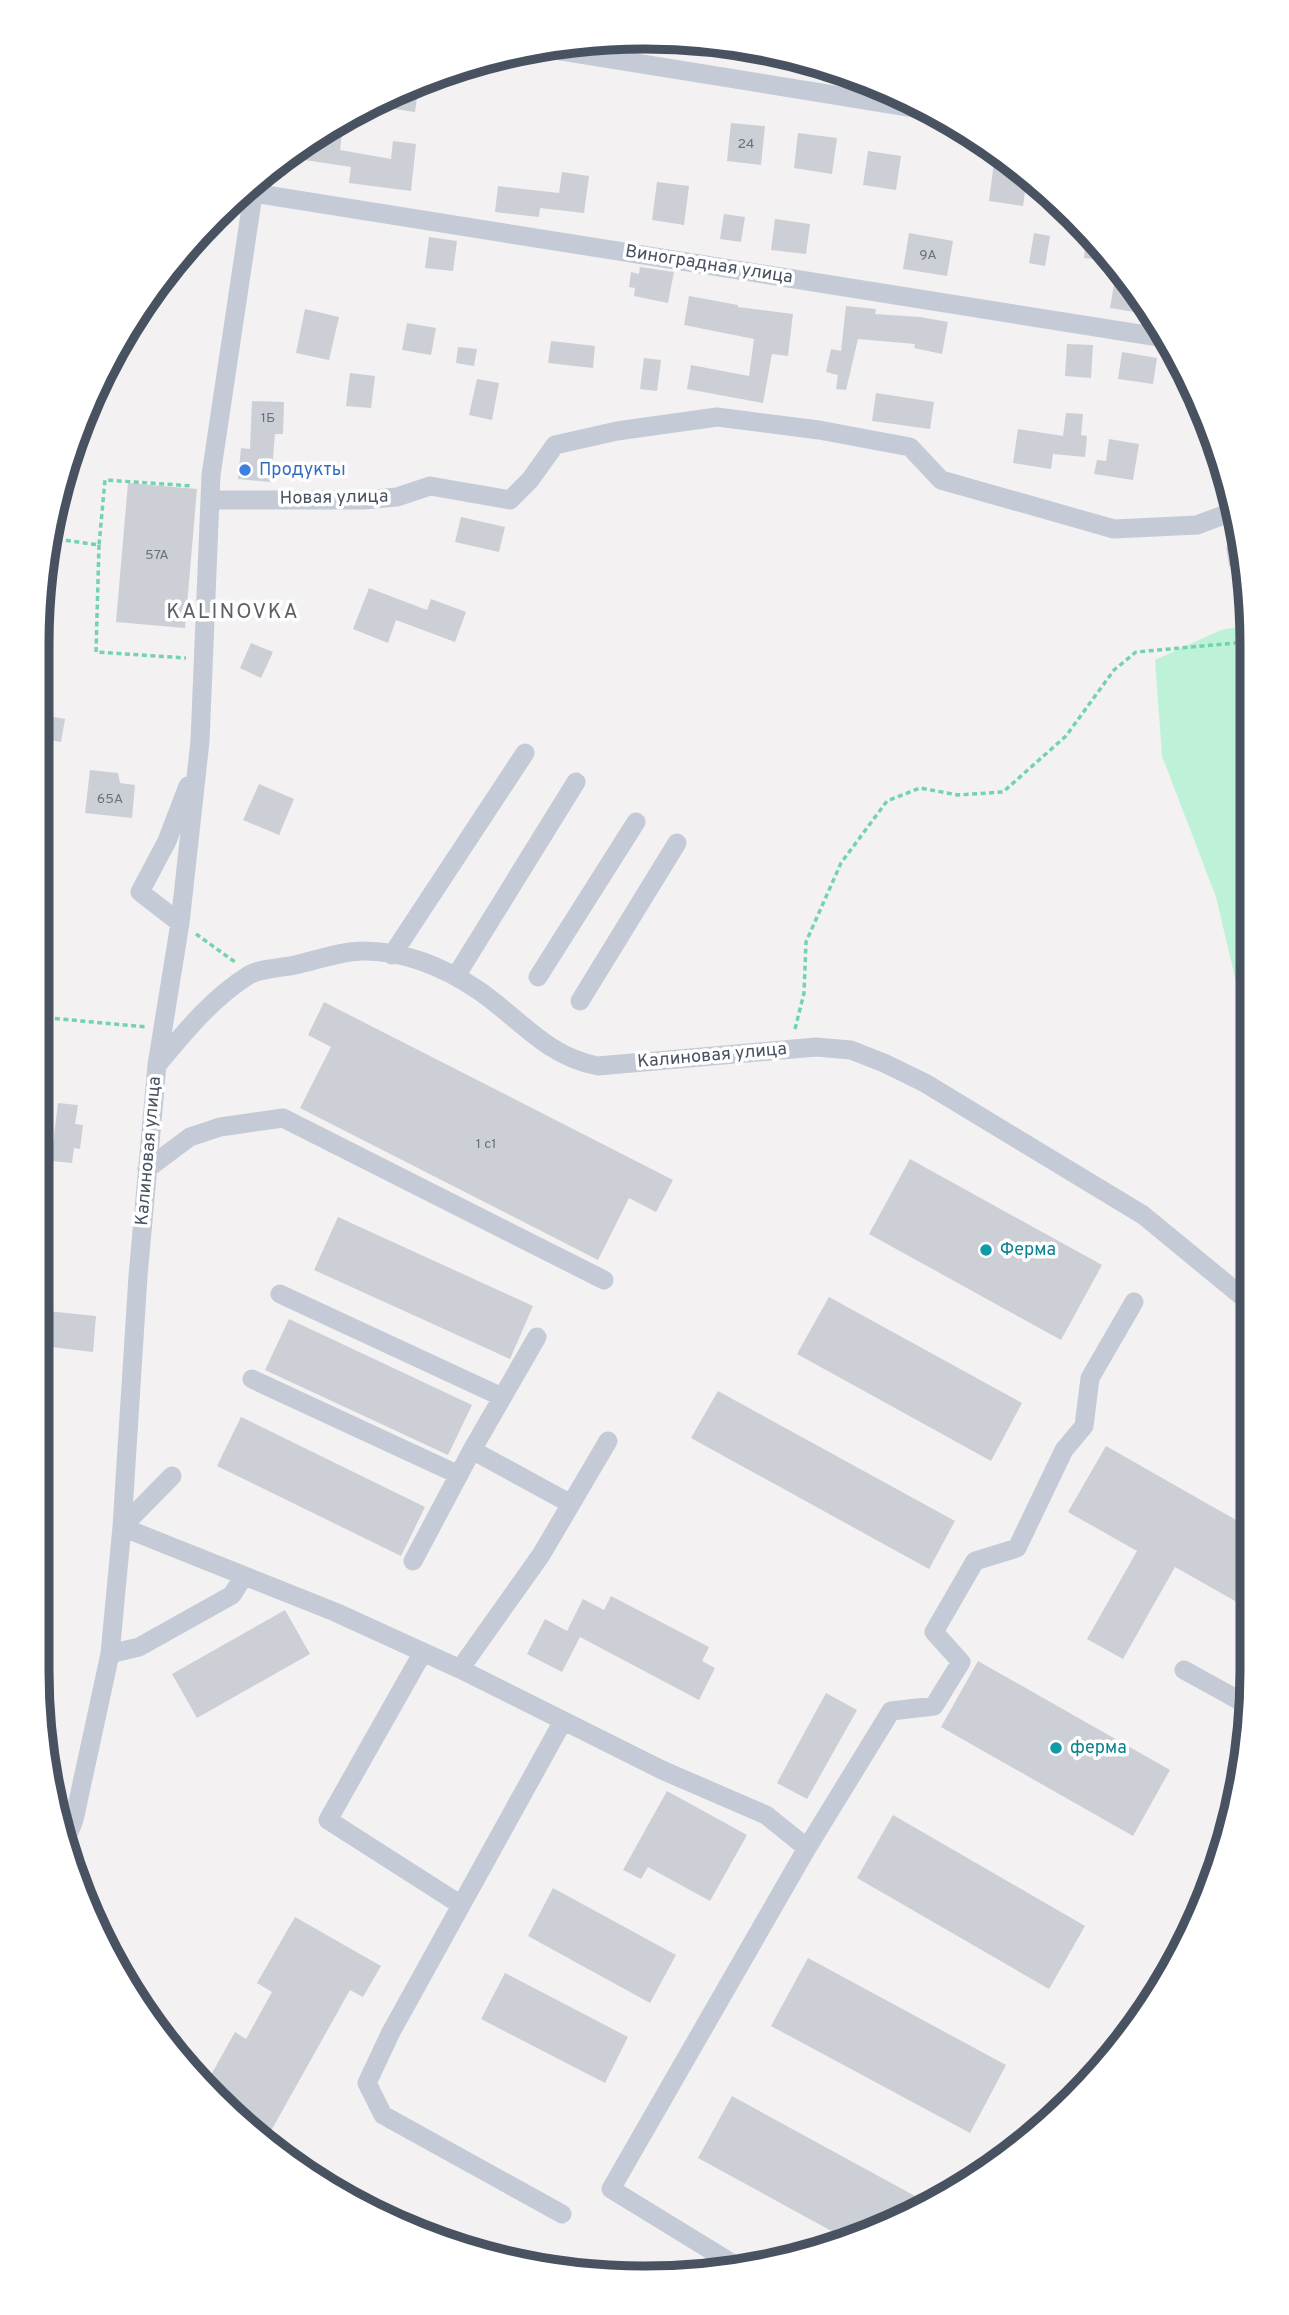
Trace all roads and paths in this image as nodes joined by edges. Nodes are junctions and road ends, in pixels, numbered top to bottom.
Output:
1 (575, 53) edge
2 (897, 105) edge
3 (262, 188) edge
4 (253, 197) edge
5 (1153, 336) edge
6 (194, 486) dead end
7 (211, 500) junction
8 (1226, 514) edge
9 (58, 539) edge
10 (99, 545) junction
11 (1240, 643) edge
12 (191, 658) dead end
13 (525, 753) dead end
14 (197, 762) junction
15 (576, 782) dead end
16 (636, 822) dead end
17 (677, 843) dead end
18 (180, 923) junction
19 (392, 955) junction
20 (251, 974) junction
21 (456, 976) junction
22 (538, 977) dead end
23 (580, 1001) dead end
24 (49, 1018) edge
25 (164, 1027) junction
26 (791, 1049) junction
27 (157, 1065) junction
28 (147, 1169) junction
29 (604, 1280) dead end
30 (280, 1294) dead end
31 (1240, 1295) edge
32 (1134, 1302) dead end
33 (537, 1337) dead end
34 (252, 1379) dead end
35 (502, 1397) junction
36 (608, 1441) dead end
37 (472, 1450) junction
38 (458, 1475) junction
39 (172, 1476) dead end
40 (571, 1504) junction
41 (122, 1527) junction
42 (413, 1561) dead end
43 (244, 1576) junction
44 (423, 1652) junction
45 (110, 1654) junction
46 (460, 1669) junction
47 (1184, 1670) dead end
48 (1239, 1700) edge
49 (564, 1721) junction
50 (70, 1829) edge
51 (807, 1848) junction
52 (461, 1905) junction
53 (562, 2214) dead end
54 (727, 2260) edge

1 - 2 street
3 - 5 street, Виноградная улица
4 - 7 street
6 - 10 path
7 - 8 street, Новая улица
7 - 14 street
9 - 10 path
10 - 12 path
11 - 26 path
13 - 19 street
14 - 18 street
14 - 18 street
15 - 21 street
16 - 22 street
17 - 23 street
18 - 20 path
18 - 25 street
19 - 20 street, Калиновая улица
19 - 21 street, Калиновая улица
20 - 27 street, Калиновая улица
21 - 26 street, Калиновая улица
24 - 25 path
25 - 27 street
26 - 31 street, Калиновая улица
27 - 28 street, Калиновая улица
28 - 29 street
28 - 41 street, Калиновая улица
30 - 35 street
32 - 51 street
33 - 35 street
34 - 38 street
35 - 37 street
36 - 40 street
37 - 38 street
37 - 40 street
38 - 42 street
39 - 41 street
40 - 46 street
41 - 43 street
41 - 45 street, Калиновая улица
43 - 44 street
43 - 45 street
44 - 46 street
44 - 52 street
45 - 50 street, Калиновая улица
46 - 49 street
47 - 48 street
49 - 51 street
49 - 52 street
51 - 54 street
52 - 53 street

